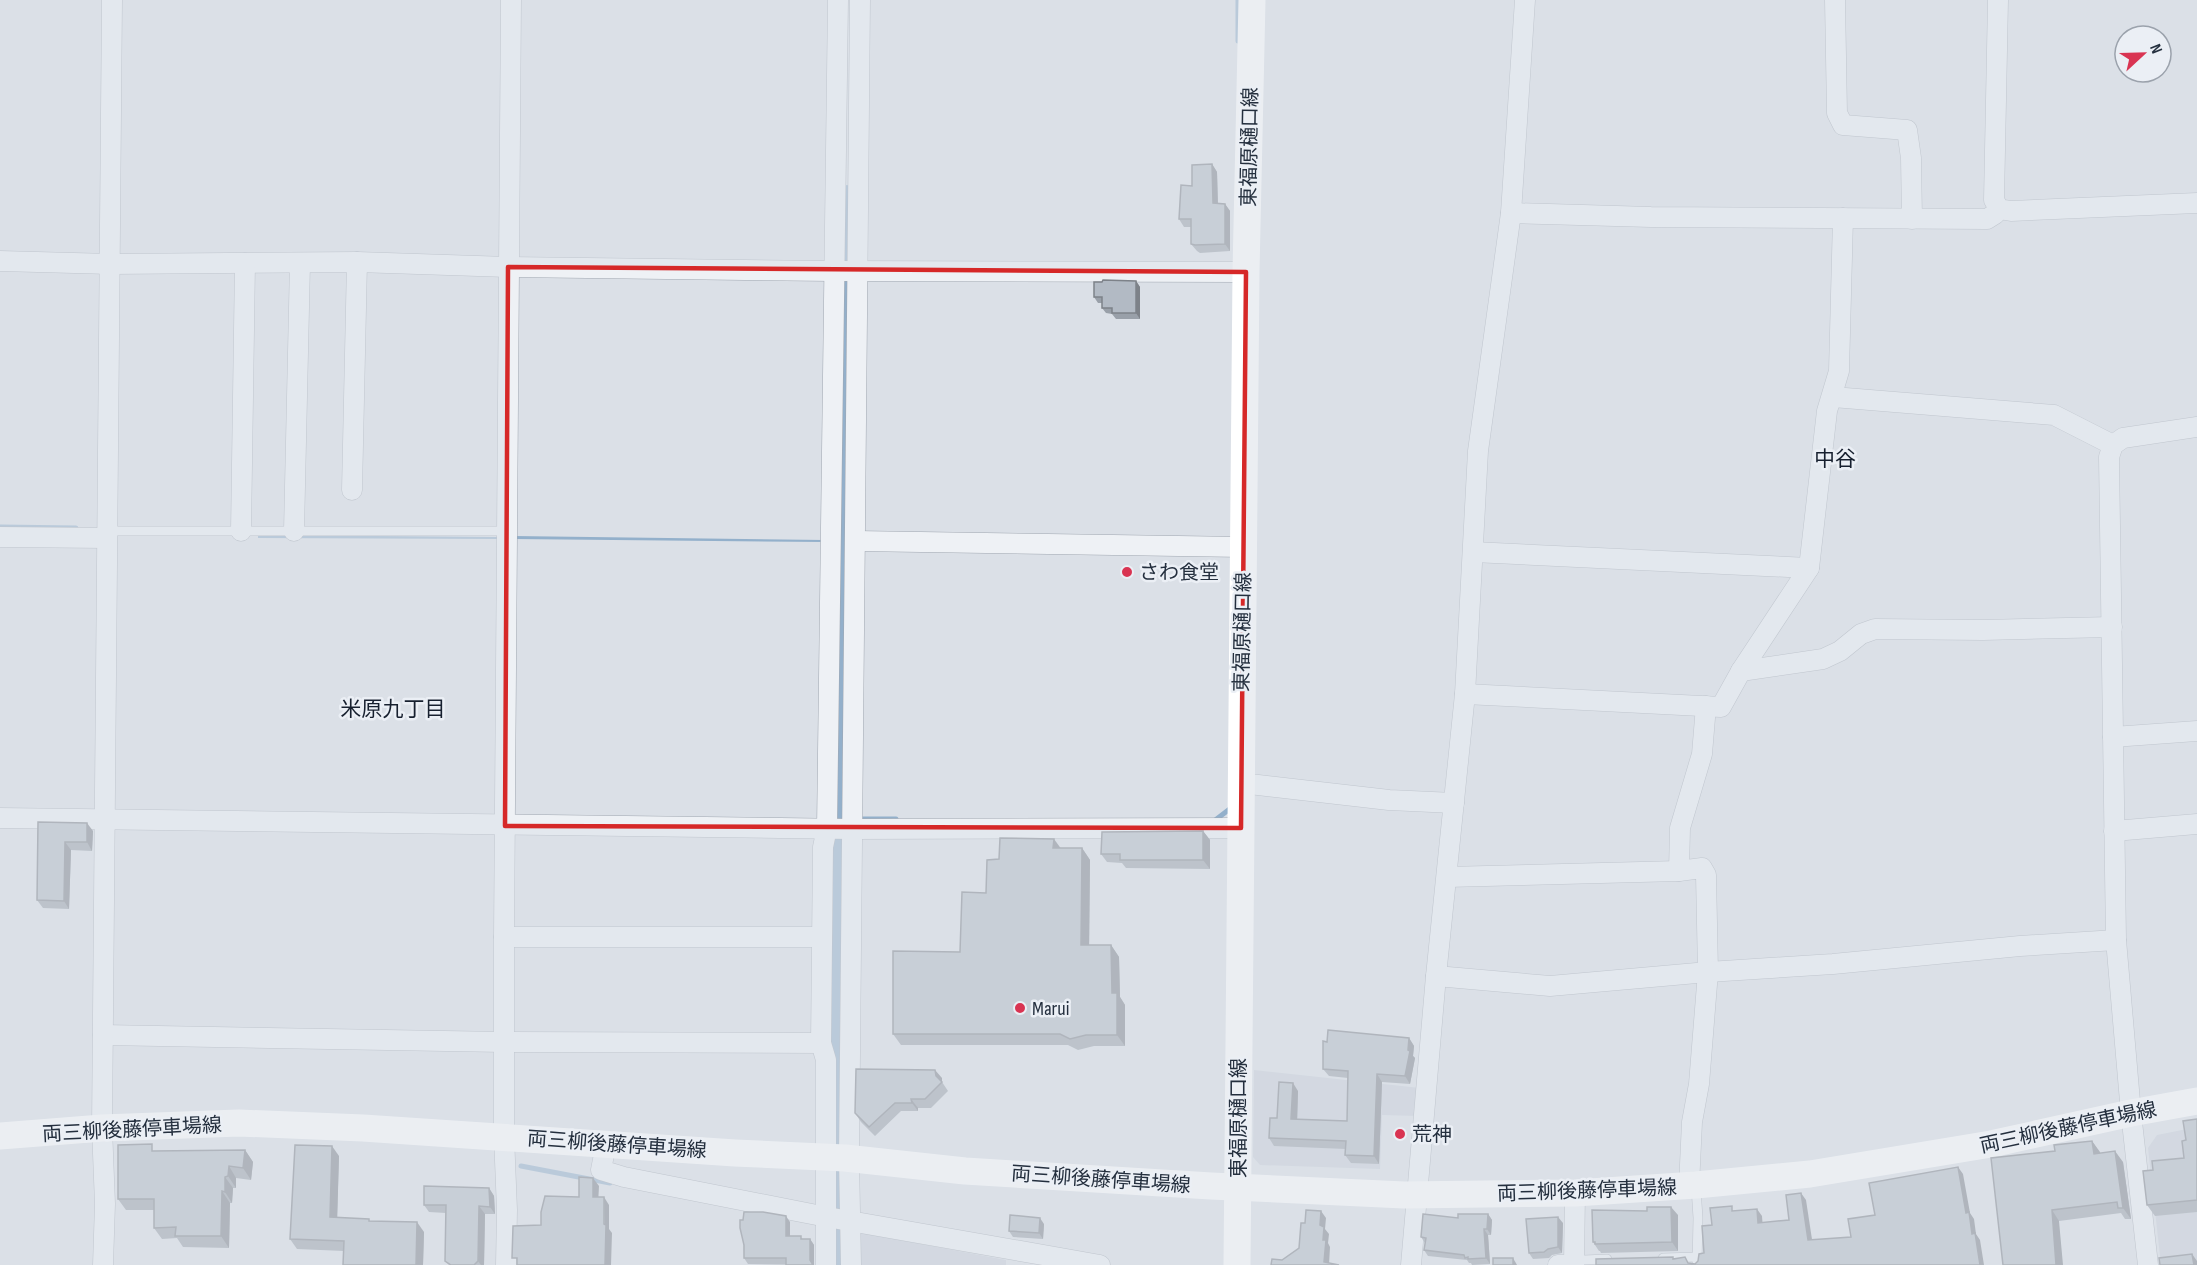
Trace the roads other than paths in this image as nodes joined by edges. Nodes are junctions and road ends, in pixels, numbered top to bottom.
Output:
1 (112, 0) edge
2 (511, 0) edge
3 (838, 0) edge
4 (860, 0) edge
5 (1252, 0) edge
6 (1525, 0) edge
7 (1834, 0) edge
8 (1998, 0) edge
9 (2197, 203) edge
10 (1999, 209) junction
11 (1511, 213) junction
12 (1843, 218) junction
13 (1912, 219) junction
14 (0, 261) edge
15 (357, 262) junction
16 (245, 263) junction
17 (300, 263) junction
18 (111, 264) junction
19 (508, 267) junction
20 (834, 271) junction
21 (857, 271) junction
22 (1246, 272) junction
23 (1833, 396) junction
24 (2197, 427) edge
25 (2113, 445) junction
26 (352, 490) dead end
27 (241, 531) junction
28 (294, 531) junction
29 (507, 531) junction
30 (106, 534) junction
31 (0, 537) edge
32 (856, 541) junction
33 (1244, 547) junction
34 (1473, 552) junction
35 (1809, 568) junction
36 (2112, 627) junction
37 (1742, 671) junction
38 (1465, 694) junction
39 (1706, 706) junction
40 (2197, 731) edge
41 (2114, 737) junction
42 (1241, 783) junction
43 (1454, 803) junction
44 (0, 818) edge
45 (105, 819) junction
46 (2197, 824) edge
47 (505, 826) junction
48 (827, 828) junction
49 (1240, 828) junction
50 (852, 829) junction
51 (2114, 831) junction
52 (1679, 871) junction
53 (1447, 877) junction
54 (504, 937) junction
55 (822, 937) junction
56 (2115, 940) junction
57 (1708, 972) junction
58 (1436, 976) junction
59 (104, 1035) junction
60 (504, 1042) junction
61 (821, 1043) junction
62 (2197, 1101) edge
63 (2131, 1113) junction
64 (102, 1128) junction
65 (0, 1136) edge
66 (504, 1136) junction
67 (606, 1144) junction
68 (837, 1158) junction
69 (1238, 1186) junction
70 (1693, 1186) junction
71 (1575, 1193) junction
72 (1417, 1195) junction
73 (839, 1219) junction
74 (1652, 1258) edge
75 (1618, 1259) edge
76 (1566, 1261) edge
77 (1697, 1261) edge
78 (104, 1265) edge
79 (506, 1265) edge
80 (826, 1265) edge
81 (851, 1265) edge
82 (1100, 1265) edge
83 (1237, 1265) edge
84 (1411, 1265) edge
85 (2148, 1265) edge

1 - 18 street
2 - 19 street
3 - 20 street
4 - 21 street
5 - 22 main road, 東福原樋口線
6 - 11 street
7 - 13 street
8 - 10 street
9 - 10 street
10 - 13 street
11 - 12 street
11 - 34 street
12 - 13 street
12 - 23 street
14 - 18 street
15 - 17 street
15 - 19 street
15 - 26 street
16 - 17 street
16 - 18 street
16 - 27 street
17 - 28 street
18 - 30 street
19 - 20 street
19 - 29 street
20 - 21 street
20 - 48 street
21 - 22 street
21 - 32 street
22 - 33 main road, 東福原樋口線
23 - 25 street
23 - 35 street
24 - 25 street
25 - 36 street
27 - 28 lane
27 - 30 lane
28 - 29 lane
29 - 47 street
30 - 31 street
30 - 45 street
32 - 33 street
32 - 50 street
33 - 42 main road, 東福原樋口線
34 - 35 street
34 - 38 street
35 - 37 street
36 - 37 street
36 - 41 street
37 - 39 street
38 - 39 street
38 - 43 street
39 - 52 street
40 - 41 street
41 - 51 street
42 - 43 street
42 - 49 main road, 東福原樋口線
43 - 53 street
44 - 45 street
45 - 47 street
45 - 59 street
46 - 51 street
47 - 48 street
47 - 54 street
48 - 50 street
48 - 55 street
49 - 50 street
49 - 69 main road, 東福原樋口線
50 - 68 street
51 - 56 street
52 - 53 street
52 - 57 street
53 - 58 street
54 - 55 street
54 - 60 street
55 - 61 street
56 - 57 street
56 - 63 street
57 - 58 street
57 - 70 street
58 - 72 street
59 - 60 street
59 - 64 street
60 - 61 street
60 - 66 street
61 - 68 street
62 - 63 main road, 両三柳後藤停車場線
63 - 70 main road, 両三柳後藤停車場線
63 - 85 street
64 - 65 main road, 両三柳後藤停車場線
64 - 66 main road, 両三柳後藤停車場線
64 - 78 street
66 - 67 main road, 両三柳後藤停車場線
66 - 79 street
67 - 68 main road, 両三柳後藤停車場線
67 - 73 street
68 - 69 main road, 両三柳後藤停車場線
68 - 73 street
69 - 72 main road, 両三柳後藤停車場線
69 - 83 main road, 東福原樋口線
70 - 71 main road, 両三柳後藤停車場線
70 - 77 lane
71 - 72 main road, 両三柳後藤停車場線
71 - 76 street
72 - 84 street
73 - 80 street
73 - 81 street
73 - 82 street
74 - 77 lane
75 - 76 lane

